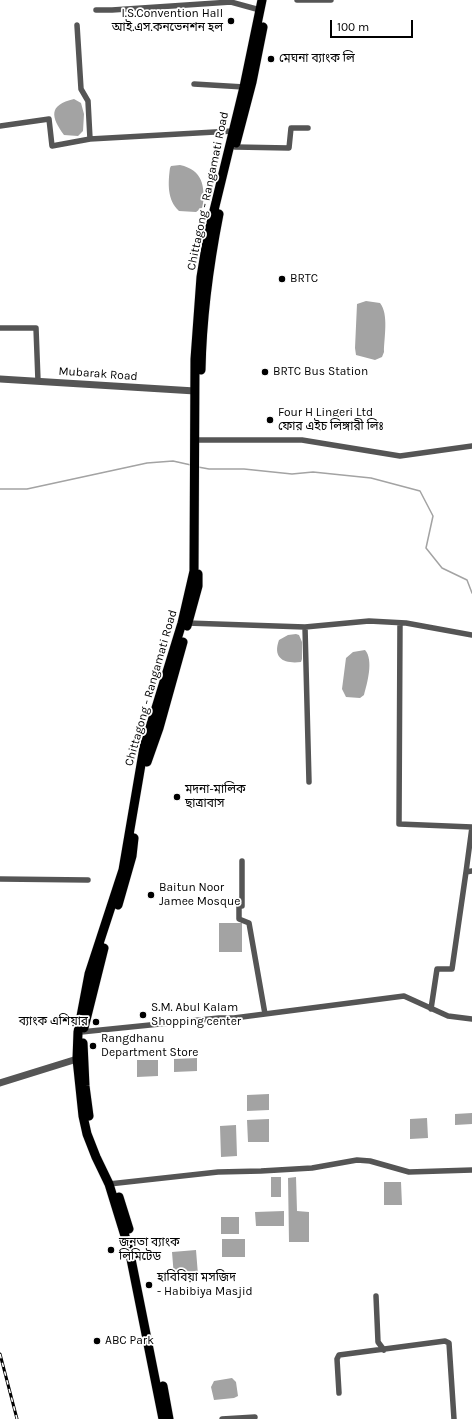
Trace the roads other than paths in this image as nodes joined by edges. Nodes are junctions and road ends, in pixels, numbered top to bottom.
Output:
1 (262, 0) edge
2 (268, 0) edge
3 (298, 0) edge
4 (331, 0) edge
5 (96, 10) dead end
6 (260, 10) junction
7 (77, 25) dead end
8 (194, 84) dead end
9 (244, 87) junction
10 (0, 126) edge
11 (308, 128) dead end
12 (233, 131) junction
13 (90, 139) junction
14 (235, 147) junction
15 (0, 328) edge
16 (0, 379) edge
17 (38, 381) junction
18 (195, 391) junction
19 (196, 440) junction
20 (472, 446) edge
21 (185, 623) junction
22 (400, 623) junction
23 (304, 627) junction
24 (472, 635) edge
25 (309, 782) dead end
26 (242, 862) dead end
27 (469, 872) edge
28 (0, 879) edge
29 (88, 880) dead end
30 (431, 1008) junction
31 (264, 1014) junction
32 (472, 1019) edge
33 (80, 1032) junction
34 (77, 1059) junction
35 (0, 1083) edge
36 (472, 1170) edge
37 (112, 1184) junction
38 (376, 1296) dead end
39 (384, 1350) junction
40 (339, 1393) dead end
41 (255, 1417) dead end
42 (163, 1419) edge
43 (169, 1419) edge
44 (222, 1419) edge
45 (454, 1419) edge

1 - 6 highway, Chittagong - Rangamati Road
2 - 14 highway, Chittagong - Rangamati Road
3 - 4 street
5 - 6 street
6 - 9 highway, Chittagong - Rangamati Road
7 - 13 street
8 - 9 street
9 - 12 highway, Chittagong - Rangamati Road
10 - 13 street
11 - 14 street
12 - 13 street
12 - 18 highway, Chittagong - Rangamati Road
14 - 19 highway, Chittagong - Rangamati Road
15 - 17 street
16 - 17 street, Mubarak Road
17 - 18 street, Mubarak Road
18 - 19 highway, Chittagong - Rangamati Road
19 - 20 street
19 - 21 highway, Chittagong - Rangamati Road
21 - 23 street
21 - 33 highway, Chittagong - Rangamati Road
22 - 23 street
22 - 24 street
22 - 27 street
23 - 25 street
26 - 31 street
27 - 30 street
28 - 29 street
30 - 31 street
30 - 32 street
31 - 33 street
33 - 34 highway, Chittagong - Rangamati Road
33 - 37 highway, Chittagong - Rangamati Road
34 - 35 street
34 - 37 highway, Chittagong - Rangamati Road
36 - 37 street
37 - 42 highway, Chittagong - Rangamati Road
37 - 43 highway, Chittagong - Rangamati Road
38 - 39 street
39 - 40 street
39 - 45 street
41 - 44 street

